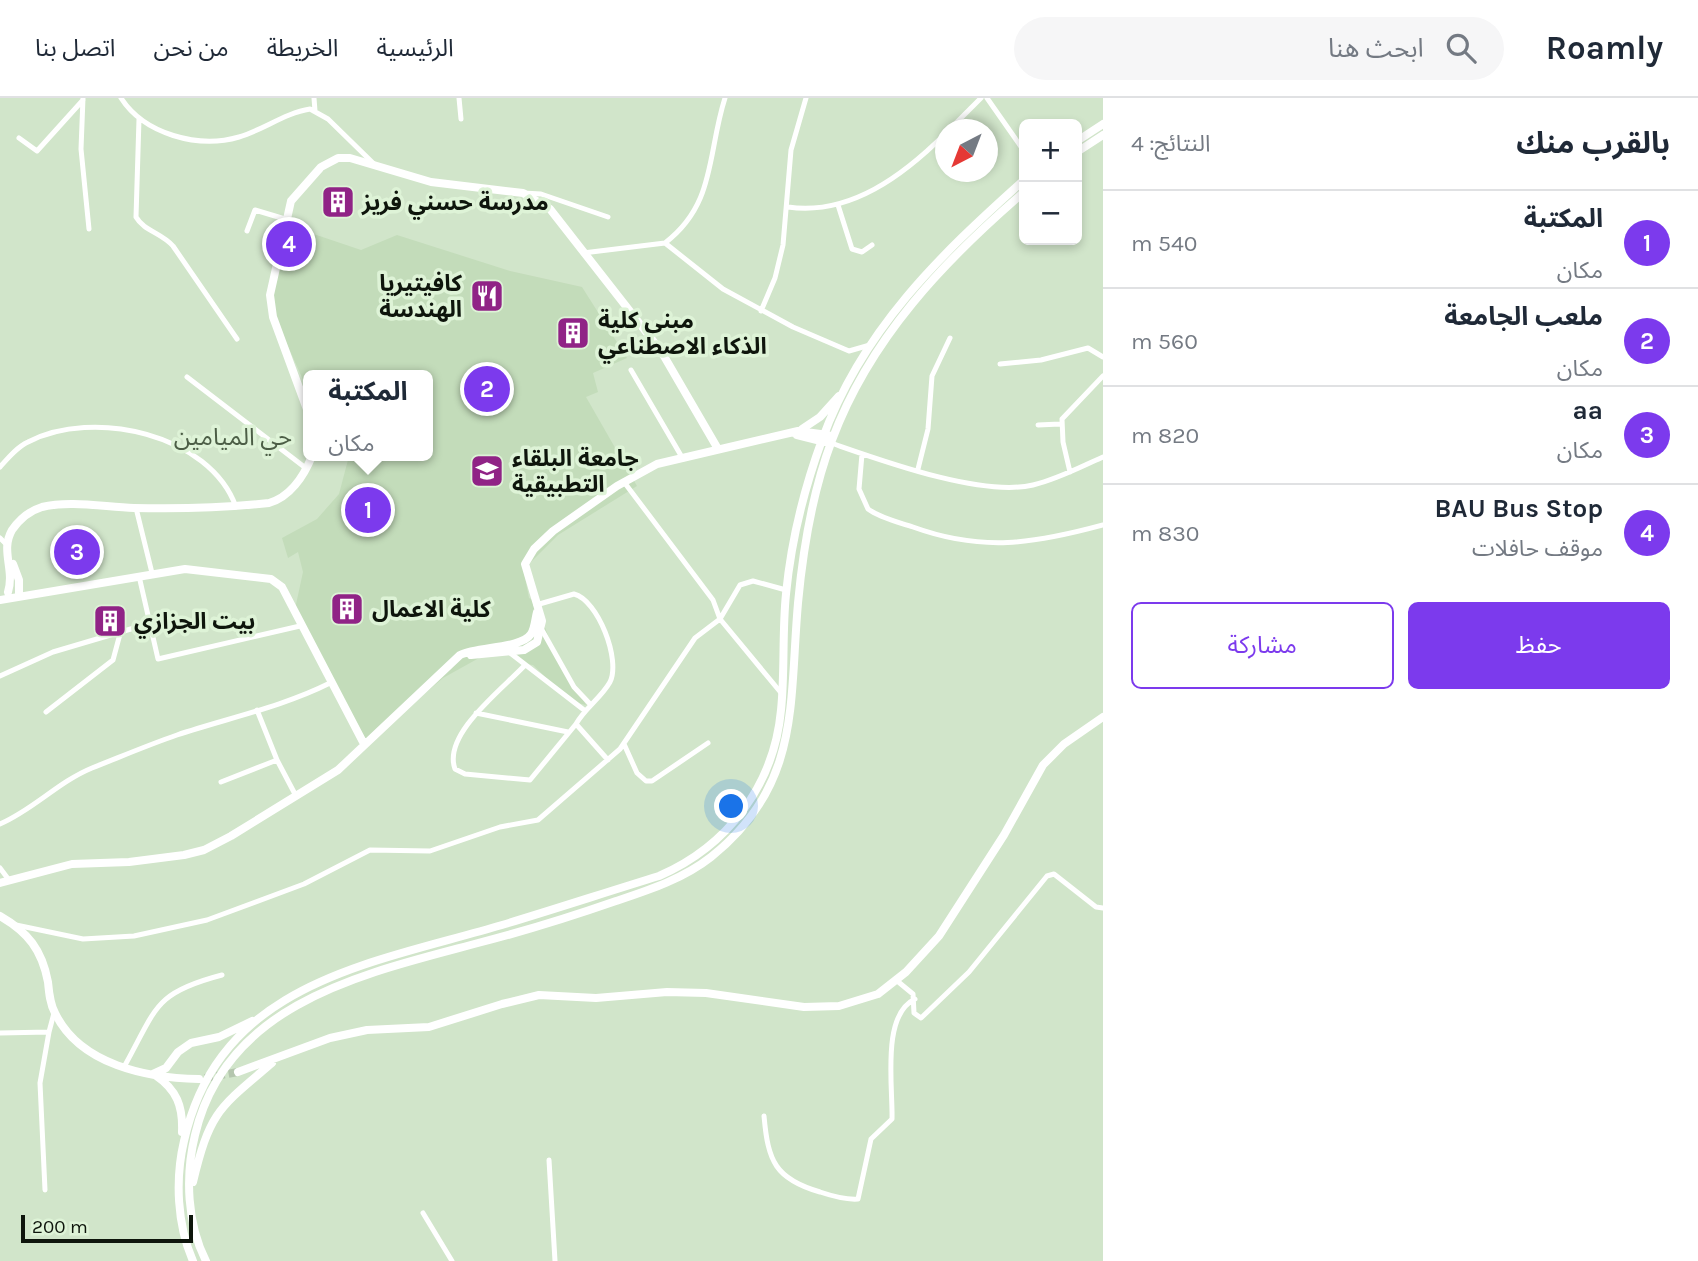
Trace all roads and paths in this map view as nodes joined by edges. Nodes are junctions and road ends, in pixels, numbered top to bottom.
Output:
1 (121, 98) edge
2 (314, 98) edge
3 (459, 98) edge
4 (725, 98) edge
5 (806, 98) edge
6 (981, 98) edge
7 (987, 98) edge
8 (83, 99) edge
9 (315, 111) junction
10 (139, 119) junction
11 (461, 119) dead end
12 (960, 119) edge
13 (1103, 124) edge
14 (1103, 135) edge
15 (19, 138) dead end
16 (1082, 138) edge
17 (935, 144) edge
18 (1019, 144) edge
19 (1082, 149) edge
20 (374, 164) junction
21 (1022, 182) edge
22 (523, 192) junction
23 (1019, 196) edge
24 (838, 205) junction
25 (788, 207) junction
26 (608, 217) dead end
27 (285, 219) junction
28 (89, 229) dead end
29 (247, 231) dead end
30 (665, 243) junction
31 (872, 245) dead end
32 (583, 253) junction
33 (761, 311) junction
34 (950, 338) dead end
35 (237, 340) dead end
36 (870, 345) junction
37 (1103, 357) edge
38 (1000, 364) dead end
39 (631, 370) dead end
40 (1103, 376) edge
41 (187, 377) dead end
42 (848, 386) junction
43 (303, 396) edge
44 (1060, 424) junction
45 (1038, 425) dead end
46 (799, 433) junction
47 (828, 439) junction
48 (718, 449) junction
49 (862, 454) junction
50 (1103, 457) edge
51 (682, 458) junction
52 (310, 461) edge
53 (815, 462) junction
54 (0, 467) edge
55 (307, 469) junction
56 (918, 469) junction
57 (1070, 472) junction
58 (624, 482) junction
59 (236, 507) junction
60 (136, 508) junction
61 (1103, 525) edge
62 (4, 544) edge
63 (152, 573) junction
64 (138, 575) junction
65 (786, 590) junction
66 (19, 593) junction
67 (3, 596) edge
68 (536, 608) junction
69 (720, 619) junction
70 (151, 623) junction
71 (300, 626) junction
72 (542, 630) junction
73 (122, 632) junction
74 (508, 652) junction
75 (455, 660) junction
76 (525, 665) junction
77 (0, 676) edge
78 (330, 683) junction
79 (782, 694) junction
80 (590, 704) junction
81 (257, 710) junction
82 (584, 710) junction
83 (46, 712) dead end
84 (476, 713) junction
85 (1103, 717) edge
86 (576, 724) junction
87 (568, 732) junction
88 (708, 743) dead end
89 (364, 744) junction
90 (624, 744) junction
91 (276, 760) junction
92 (608, 760) junction
93 (222, 782) dead end
94 (296, 796) junction
95 (0, 824) edge
96 (0, 868) edge
97 (5, 882) edge
98 (1103, 908) edge
99 (0, 918) edge
100 (16, 925) junction
101 (502, 925) junction
102 (506, 936) junction
103 (222, 975) dead end
104 (897, 980) junction
105 (915, 999) junction
106 (54, 1013) junction
107 (255, 1020) junction
108 (0, 1032) edge
109 (49, 1032) junction
110 (214, 1038) junction
111 (226, 1050) junction
112 (279, 1057) junction
113 (169, 1064) junction
114 (124, 1067) junction
115 (238, 1072) tunnel mouth
116 (152, 1074) junction
117 (170, 1079) junction
118 (199, 1079) tunnel mouth
119 (764, 1116) dead end
120 (181, 1151) junction
121 (549, 1160) dead end
122 (45, 1190) dead end
123 (190, 1195) junction
124 (423, 1213) dead end
125 (193, 1261) edge
126 (206, 1261) edge
127 (452, 1261) edge
128 (555, 1261) edge

1 - 10 street
2 - 9 street
3 - 11 street
4 - 30 street
5 - 25 street
6 - 12 street
7 - 18 street
8 - 15 street
8 - 28 street
9 - 10 street
9 - 20 street
10 - 35 street
13 - 16 street
14 - 19 street
17 - 24 street
20 - 22 street
20 - 27 street
21 - 36 street
22 - 26 street
22 - 32 street
23 - 47 street
24 - 25 street
24 - 31 street
25 - 33 street
27 - 29 street
27 - 43 street
30 - 32 street
30 - 33 street
32 - 48 street
33 - 36 street
34 - 56 street
36 - 42 street
37 - 38 street
39 - 51 street
40 - 44 street
41 - 55 street
42 - 46 street
42 - 47 street
44 - 45 street
44 - 57 street
46 - 47 street
46 - 48 street
46 - 53 street
47 - 49 street
47 - 53 street
47 - 102 street
48 - 51 street
49 - 56 street
49 - 61 street
50 - 57 street
51 - 58 street
52 - 55 street
53 - 65 street
54 - 59 street
55 - 59 street
56 - 57 street
58 - 68 street
58 - 69 street
59 - 60 street
60 - 62 street
60 - 63 street
62 - 66 street
62 - 67 street
63 - 64 street
63 - 71 street
64 - 66 street
64 - 70 street
65 - 69 street
65 - 79 street
66 - 67 street
68 - 72 street
68 - 75 street
68 - 80 street
69 - 79 street
69 - 90 street
70 - 71 street
70 - 73 street
71 - 78 street
72 - 74 street
72 - 80 street
73 - 77 street
73 - 83 street
74 - 75 street
74 - 76 street
75 - 89 street
76 - 82 street
76 - 84 street
78 - 81 street
78 - 89 street
79 - 101 street
80 - 82 street
81 - 91 street
81 - 95 street
82 - 86 street
84 - 87 street
84 - 87 street
85 - 104 street
86 - 87 street
86 - 92 street
88 - 90 street
89 - 94 street
90 - 92 street
91 - 93 street
91 - 94 street
92 - 100 street
94 - 97 street
96 - 97 street
98 - 105 street
99 - 100 street
100 - 106 street
101 - 102 street
101 - 107 street
102 - 123 street
103 - 114 street
104 - 105 street
104 - 112 street
105 - 119 street
106 - 109 street
106 - 114 street
107 - 110 street
107 - 111 street
108 - 109 street
109 - 122 street
110 - 111 street
110 - 113 street
111 - 120 street
112 - 115 street
112 - 123 street
113 - 116 street
113 - 117 street
114 - 116 street
116 - 117 street
117 - 118 street
117 - 120 street
120 - 125 street
121 - 128 street
123 - 126 street
124 - 127 street

